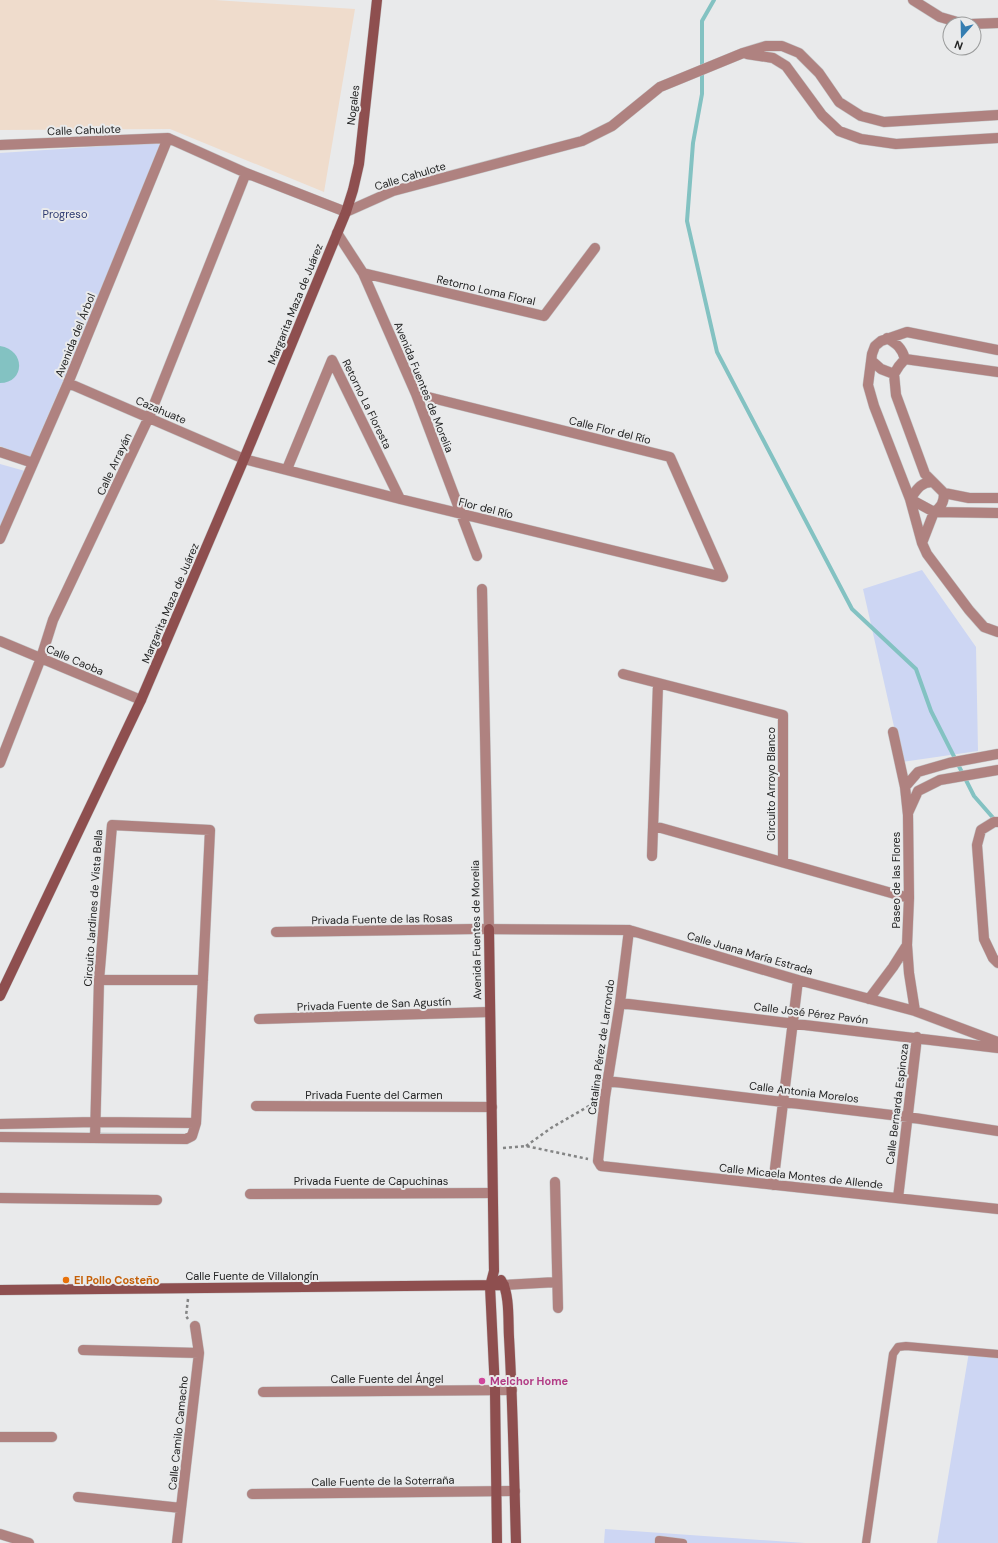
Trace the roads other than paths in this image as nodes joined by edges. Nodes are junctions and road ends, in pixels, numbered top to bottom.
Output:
1 (378, 0) edge
2 (913, 0) edge
3 (942, 18) edge
4 (998, 23) edge
5 (982, 24) edge
6 (743, 53) junction
7 (998, 115) edge
8 (168, 138) junction
9 (998, 138) edge
10 (0, 145) edge
11 (246, 173) junction
12 (346, 212) junction
13 (337, 233) junction
14 (595, 248) dead end
15 (362, 273) junction
16 (887, 338) junction
17 (998, 350) edge
18 (905, 359) junction
19 (872, 361) junction
20 (998, 372) edge
21 (894, 374) junction
22 (68, 383) junction
23 (416, 394) junction
24 (149, 417) junction
25 (0, 452) edge
26 (244, 459) junction
27 (33, 463) junction
28 (287, 469) junction
29 (932, 482) junction
30 (944, 493) junction
31 (998, 498) edge
32 (400, 499) junction
33 (910, 499) junction
34 (934, 512) junction
35 (998, 513) edge
36 (462, 514) junction
37 (0, 539) edge
38 (922, 543) junction
39 (477, 556) dead end
40 (723, 577) joint
41 (482, 589) dead end
42 (998, 632) edge
43 (0, 641) edge
44 (41, 658) junction
45 (623, 674) dead end
46 (658, 684) junction
47 (141, 700) junction
48 (893, 732) dead end
49 (998, 754) edge
50 (961, 760) junction
51 (0, 763) edge
52 (998, 770) edge
53 (960, 776) junction
54 (905, 787) junction
55 (908, 815) junction
56 (996, 822) edge
57 (654, 826) junction
58 (652, 856) dead end
59 (783, 861) junction
60 (909, 898) junction
61 (489, 930) junction
62 (629, 930) junction
63 (276, 932) dead end
64 (907, 946) junction
65 (998, 963) edge
66 (99, 980) junction
67 (203, 980) junction
68 (798, 980) junction
69 (0, 996) edge
70 (869, 999) junction
71 (620, 1003) junction
72 (915, 1011) junction
73 (489, 1012) junction
74 (259, 1019) dead end
75 (793, 1022) junction
76 (917, 1037) junction
77 (998, 1042) edge
78 (998, 1048) edge
79 (607, 1081) junction
80 (783, 1102) junction
81 (256, 1106) dead end
82 (492, 1107) junction
83 (908, 1117) junction
84 (95, 1122) junction
85 (196, 1123) junction
86 (0, 1124) edge
87 (998, 1131) edge
88 (0, 1137) edge
89 (95, 1138) junction
90 (599, 1164) joint
91 (555, 1182) dead end
92 (773, 1185) junction
93 (492, 1193) junction
94 (250, 1194) dead end
95 (0, 1198) edge
96 (898, 1198) junction
97 (157, 1200) dead end
98 (998, 1209) edge
99 (494, 1271) junction
100 (557, 1282) junction
101 (504, 1285) junction
102 (490, 1286) junction
103 (0, 1290) edge
104 (558, 1308) dead end
105 (195, 1326) road end
106 (83, 1350) dead end
107 (199, 1353) junction
108 (998, 1354) edge
109 (495, 1390) junction
110 (512, 1390) junction
111 (263, 1392) dead end
112 (0, 1437) edge
113 (52, 1437) dead end
114 (496, 1491) junction
115 (514, 1491) junction
116 (252, 1494) dead end
117 (78, 1497) dead end
118 (181, 1508) junction
119 (0, 1534) edge
120 (29, 1543) edge
121 (177, 1543) edge
122 (497, 1543) edge
123 (516, 1543) edge
124 (659, 1543) edge
125 (683, 1543) edge
126 (866, 1543) edge

1 - 12 street, Nogales
2 - 3 street
4 - 5 street
6 - 7 street, Calle Cahulote
6 - 9 street
6 - 12 street, Calle Cahulote
8 - 10 street, Calle Cahulote
8 - 11 street, Calle Cahulote
8 - 22 street, Avenida del Árbol
11 - 12 street, Calle Cahulote
11 - 24 street, Calle Arrayán
12 - 13 street, Margarita Maza de Juárez
13 - 15 street, Avenida Fuentes de Morelia
13 - 26 street, Margarita Maza de Juárez
14 - 15 street, Retorno Loma Floral
15 - 23 street, Avenida Fuentes de Morelia
16 - 17 street
16 - 18 street
16 - 19 street
18 - 20 street
18 - 21 street
19 - 21 street
19 - 33 street
21 - 29 street
22 - 24 street, Cazahuate
22 - 27 street, Avenida del Árbol
23 - 36 street, Avenida Fuentes de Morelia
23 - 40 street, Calle Flor del Río
24 - 26 street, Cazahuate
24 - 44 street, Calle Arrayán
25 - 27 street
26 - 28 street, Flor del Río
26 - 47 street, Margarita Maza de Juárez
27 - 37 street, Avenida del Árbol
28 - 32 street, Flor del Río
28 - 32 street, Retorno La Floresta
29 - 30 street
29 - 33 street
30 - 31 street
30 - 34 street
32 - 36 street, Flor del Río
33 - 34 street
33 - 38 street
34 - 35 street
34 - 38 street
36 - 39 street, Avenida Fuentes de Morelia
36 - 40 street, Flor del Río
38 - 42 street
41 - 61 street, Avenida Fuentes de Morelia
43 - 44 street, Calle Caoba
44 - 47 street, Calle Caoba
44 - 51 street, Calle Arrayán
45 - 46 street, Circuito Arroyo Blanco
46 - 57 street
46 - 59 street, Circuito Arroyo Blanco
47 - 69 street, Margarita Maza de Juárez
48 - 54 street, Paseo de las Flores
49 - 50 street
50 - 53 street
50 - 54 street
52 - 53 street
53 - 55 street, Paseo de las Flores
54 - 55 street, Paseo de las Flores
55 - 60 street, Paseo de las Flores
56 - 65 street
57 - 58 street
57 - 59 street, Circuito Arroyo Blanco
59 - 60 street, Circuito Arroyo Blanco
60 - 64 street, Paseo de las Flores
61 - 62 street, Calle Juana María Estrada
61 - 63 street, Privada Fuente de las Rosas
61 - 73 street, Avenida Fuentes de Morelia
62 - 68 street, Calle Juana María Estrada
62 - 71 street, Catalina Pérez de Larrondo
64 - 70 street, Paseo de las Flores
64 - 72 street, Paseo de las Flores
66 - 67 street
66 - 67 street, Circuito Jardines de Vista Bella
66 - 84 street, Circuito Jardines de Vista Bella
67 - 85 street, Circuito Jardines de Vista Bella
68 - 70 street, Calle Juana María Estrada
68 - 75 street
70 - 72 street, Calle Juana María Estrada
71 - 75 street, Calle José Pérez Pavón
71 - 79 street, Catalina Pérez de Larrondo
72 - 77 street, Calle Juana María Estrada
73 - 74 street, Privada Fuente de San Agustín
73 - 82 street, Avenida Fuentes de Morelia
75 - 76 street, Calle José Pérez Pavón
75 - 80 street
76 - 78 street, Calle José Pérez Pavón
76 - 83 street, Calle Bernarda Espinoza
79 - 80 street, Calle Antonia Morelos
79 - 90 street, Catalina Pérez de Larrondo
80 - 83 street, Calle Antonia Morelos
80 - 92 street
81 - 82 street, Privada Fuente del Carmen
82 - 93 street, Avenida Fuentes de Morelia
83 - 87 street, Calle Antonia Morelos
83 - 96 street, Calle Bernarda Espinoza
84 - 85 street
84 - 86 street
84 - 89 street, Circuito Jardines de Vista Bella
85 - 89 street, Circuito Jardines de Vista Bella
88 - 89 street, Circuito Jardines de Vista Bella
90 - 92 street, Calle Micaela Montes de Allende
91 - 100 street
92 - 96 street, Calle Micaela Montes de Allende
93 - 94 street, Privada Fuente de Capuchinas
93 - 99 street, Avenida Fuentes de Morelia
95 - 97 street
96 - 98 street, Calle Micaela Montes de Allende
99 - 101 street
99 - 102 street, Avenida Fuentes de Morelia
100 - 101 street
100 - 104 street
101 - 102 street, Calle Fuente de Villalongín
101 - 110 street
102 - 103 street, Calle Fuente de Villalongín
102 - 109 street, Avenida Fuentes de Morelia
105 - 107 street, Calle Camilo Camacho
106 - 107 street
107 - 118 street, Calle Camilo Camacho
108 - 126 lane
109 - 110 street, Calle Fuente del Ángel
109 - 111 street, Calle Fuente del Ángel
109 - 114 street, Avenida Fuentes de Morelia
110 - 115 street
112 - 113 street
114 - 115 street, Calle Fuente de la Soterraña
114 - 116 street, Calle Fuente de la Soterraña
114 - 122 street, Avenida Fuentes de Morelia
115 - 123 street
117 - 118 street
118 - 121 street, Calle Camilo Camacho
119 - 120 street
124 - 125 lane

